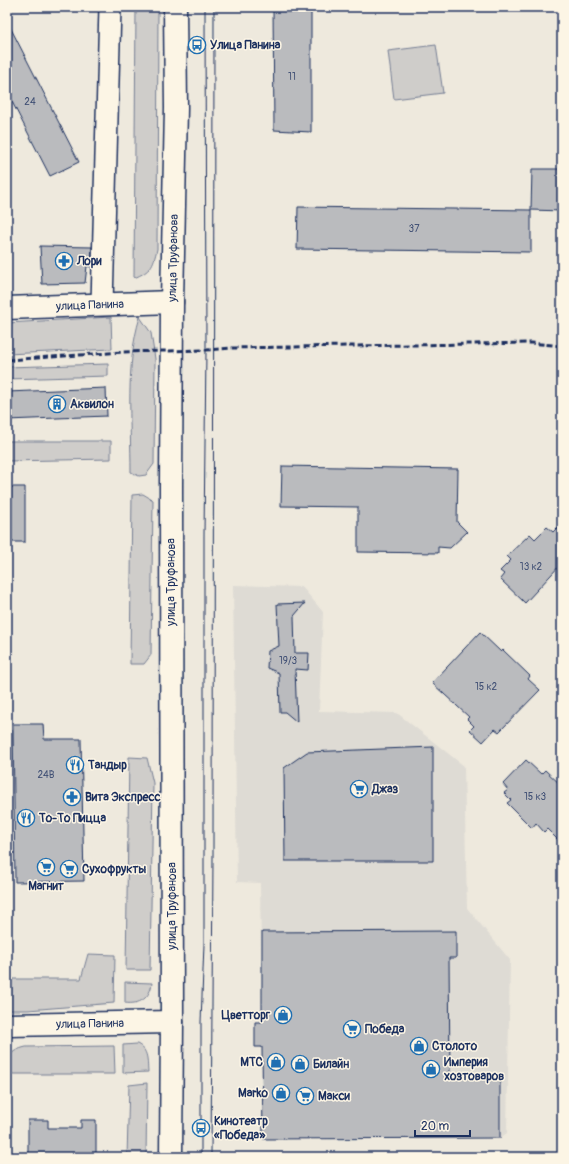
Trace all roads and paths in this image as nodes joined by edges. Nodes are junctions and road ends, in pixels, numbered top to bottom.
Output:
1 (110, 7) edge
2 (176, 7) edge
3 (172, 302) junction
4 (102, 304) junction
5 (7, 308) edge
6 (172, 1022) junction
7 (7, 1025) edge
8 (171, 1157) edge

1 - 4 street
2 - 3 street, улица Труфанова
3 - 4 street, улица Панина
3 - 6 street, улица Труфанова
4 - 5 street, улица Панина
6 - 7 street, улица Панина
6 - 8 street, улица Труфанова

